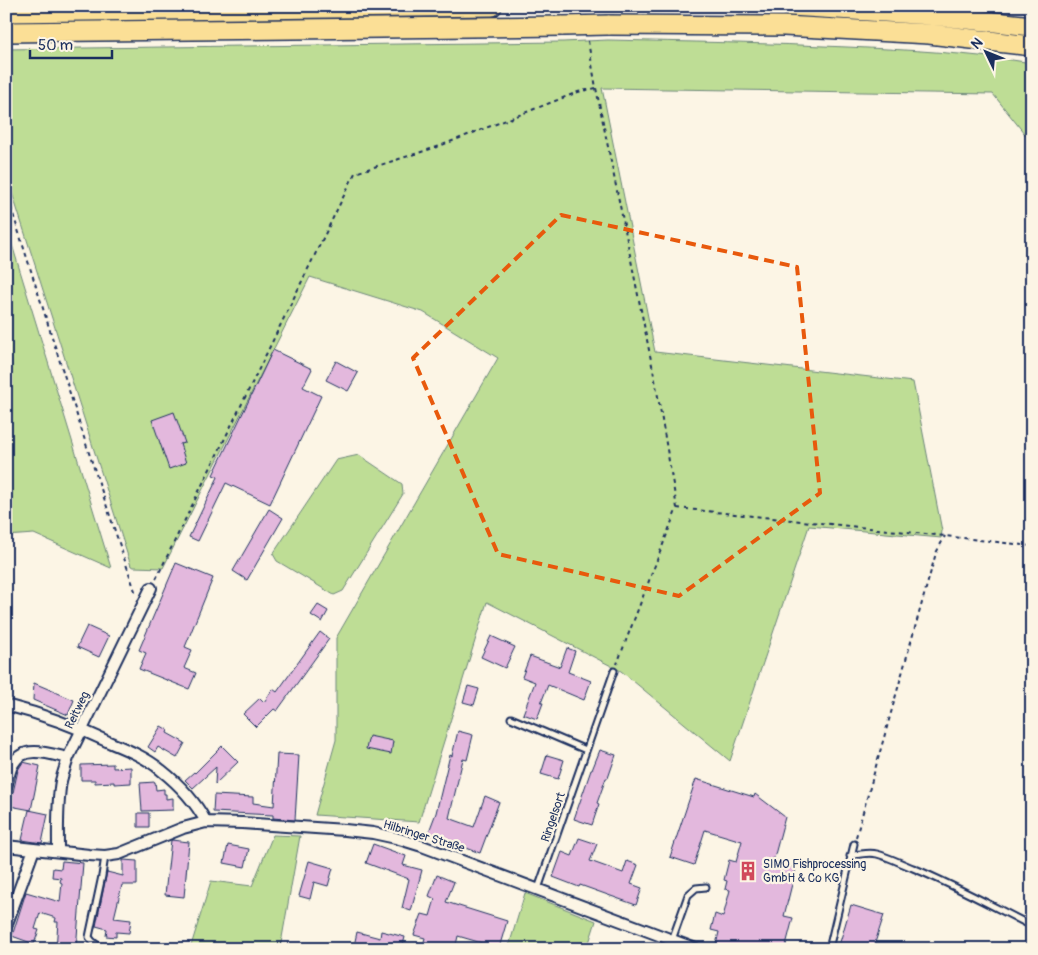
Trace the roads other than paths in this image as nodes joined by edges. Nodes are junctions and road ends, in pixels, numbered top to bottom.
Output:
1 (492, 6) edge
2 (791, 6) edge
3 (6, 12) edge
4 (1032, 26) edge
5 (6, 32) edge
6 (1032, 46) edge
7 (151, 588) road end
8 (614, 670) road end
9 (6, 705) edge
10 (511, 718) dead end
11 (82, 730) junction
12 (586, 750) junction
13 (68, 758) junction
14 (6, 787) edge
15 (206, 822) junction
16 (854, 844) road end
17 (6, 846) edge
18 (34, 849) junction
19 (58, 851) junction
20 (105, 856) junction
21 (850, 856) junction
22 (706, 887) dead end
23 (538, 889) junction
24 (6, 926) edge
25 (1032, 926) edge
26 (672, 940) junction
27 (97, 945) dead end
28 (696, 949) edge
29 (829, 949) edge

1 - 3 highway
2 - 4 highway
5 - 6 highway, bridge
7 - 11 street, Reitweg
8 - 12 lane, Ringelsort
9 - 11 street
10 - 12 lane
11 - 13 street, Reitweg
11 - 15 street
12 - 23 lane, Ringelsort
13 - 14 street
13 - 19 street, Reitweg
15 - 20 street, Hilbringer Straße
15 - 23 street, Hilbringer Straße
16 - 21 lane
17 - 18 street, Hilbringer Straße
18 - 19 street, Hilbringer Straße
18 - 24 street
19 - 20 street, Hilbringer Straße
20 - 27 lane
21 - 25 lane
21 - 29 lane
22 - 26 lane
23 - 26 street, Hilbringer Straße
26 - 28 street, Hilbringer Straße

